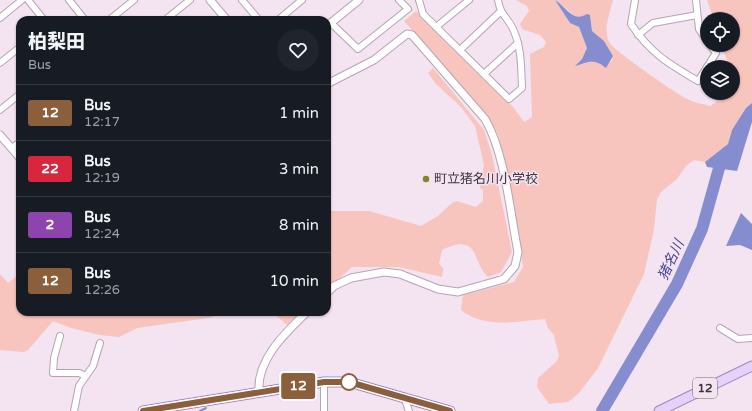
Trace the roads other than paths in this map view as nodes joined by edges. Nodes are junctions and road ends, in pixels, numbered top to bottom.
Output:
1 (22, 0) edge
2 (28, 0) edge
3 (134, 0) edge
4 (190, 0) edge
5 (210, 0) edge
6 (302, 0) edge
7 (359, 0) edge
8 (399, 0) edge
9 (419, 0) edge
10 (469, 0) edge
11 (498, 0) edge
12 (636, 0) edge
13 (696, 0) edge
14 (72, 1) edge
15 (244, 1) edge
16 (500, 12) junction
17 (697, 15) junction
18 (41, 16) edge
19 (83, 16) edge
20 (114, 16) edge
21 (170, 16) edge
22 (222, 16) edge
23 (256, 16) edge
24 (283, 16) edge
25 (0, 18) edge
26 (331, 23) edge
27 (331, 27) edge
28 (436, 27) junction
29 (700, 30) edge
30 (638, 35) junction
31 (518, 42) junction
32 (16, 50) edge
33 (460, 50) junction
34 (0, 63) edge
35 (484, 74) junction
36 (700, 78) edge
37 (331, 82) edge
38 (16, 97) edge
39 (0, 110) edge
40 (0, 135) edge
41 (16, 145) edge
42 (12, 148) junction
43 (16, 153) edge
44 (331, 289) edge
45 (303, 316) edge
46 (720, 328) dead end
47 (60, 336) dead end
48 (752, 338) edge
49 (100, 343) dead end
50 (752, 366) edge
51 (86, 376) junction
52 (324, 382) junction
53 (259, 393) junction
54 (404, 397) junction
55 (74, 411) edge
56 (143, 411) edge
57 (324, 411) edge
58 (409, 411) edge
59 (450, 411) edge
60 (659, 411) edge

1 - 25 street
2 - 18 street
3 - 20 street
4 - 21 street
5 - 22 street
6 - 24 street
7 - 26 street
8 - 27 street
9 - 28 street
10 - 28 street
11 - 16 street
12 - 30 street
13 - 17 street
14 - 19 street
15 - 23 street
16 - 31 street
16 - 33 street
17 - 29 street
17 - 30 street
28 - 33 street
30 - 36 street
31 - 35 street
31 - 35 street
32 - 34 street
33 - 35 street
37 - 44 street
38 - 39 street
40 - 42 street
41 - 42 street
42 - 43 street
45 - 53 street
46 - 48 street
47 - 51 street
49 - 51 street
50 - 60 main road, 12
51 - 55 street
52 - 53 main road
52 - 54 main road
52 - 57 street
53 - 56 main road
54 - 58 street
54 - 59 main road

